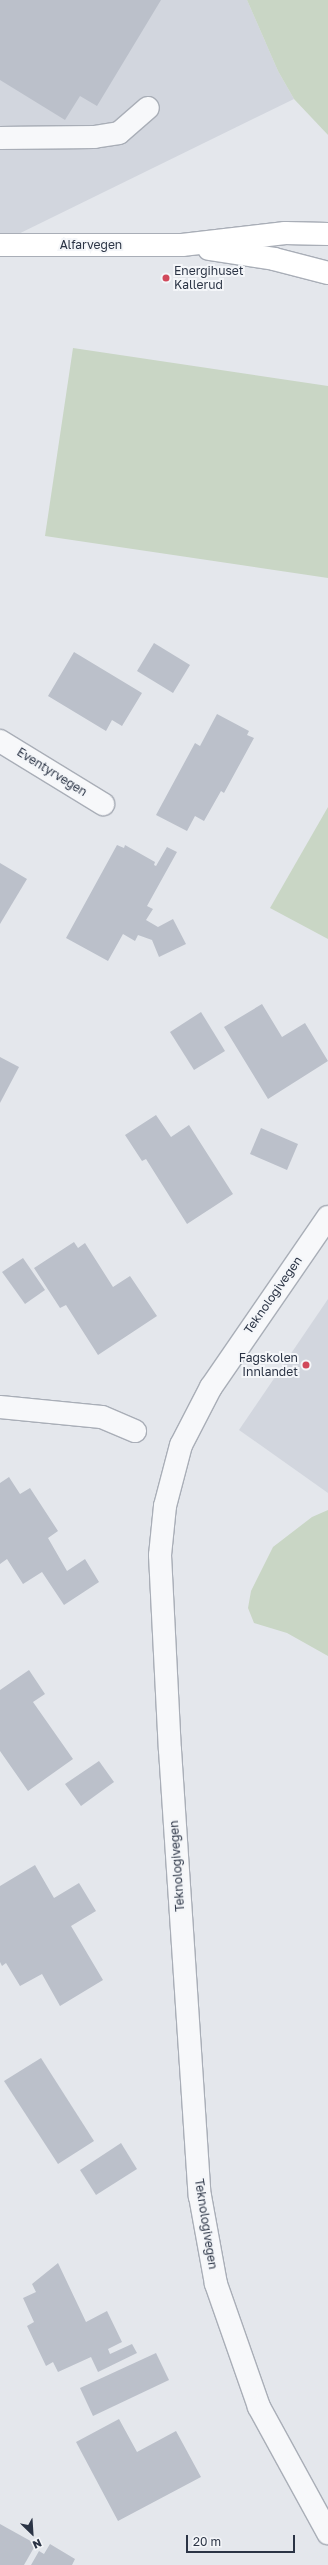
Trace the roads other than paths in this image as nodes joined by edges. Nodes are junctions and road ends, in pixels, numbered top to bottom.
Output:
1 (148, 108) dead end
2 (0, 138) edge
3 (328, 234) edge
4 (0, 245) edge
5 (182, 245) junction
6 (328, 273) edge
7 (0, 741) edge
8 (103, 804) dead end
9 (328, 1218) edge
10 (0, 1407) edge
11 (135, 1431) dead end
12 (328, 2533) edge

1 - 2 street
3 - 5 main road, Alfarvegen
4 - 5 main road, Alfarvegen
5 - 6 main road, Alfarvegen
7 - 8 street, Eventyrvegen
9 - 12 street, Teknologivegen
10 - 11 street

